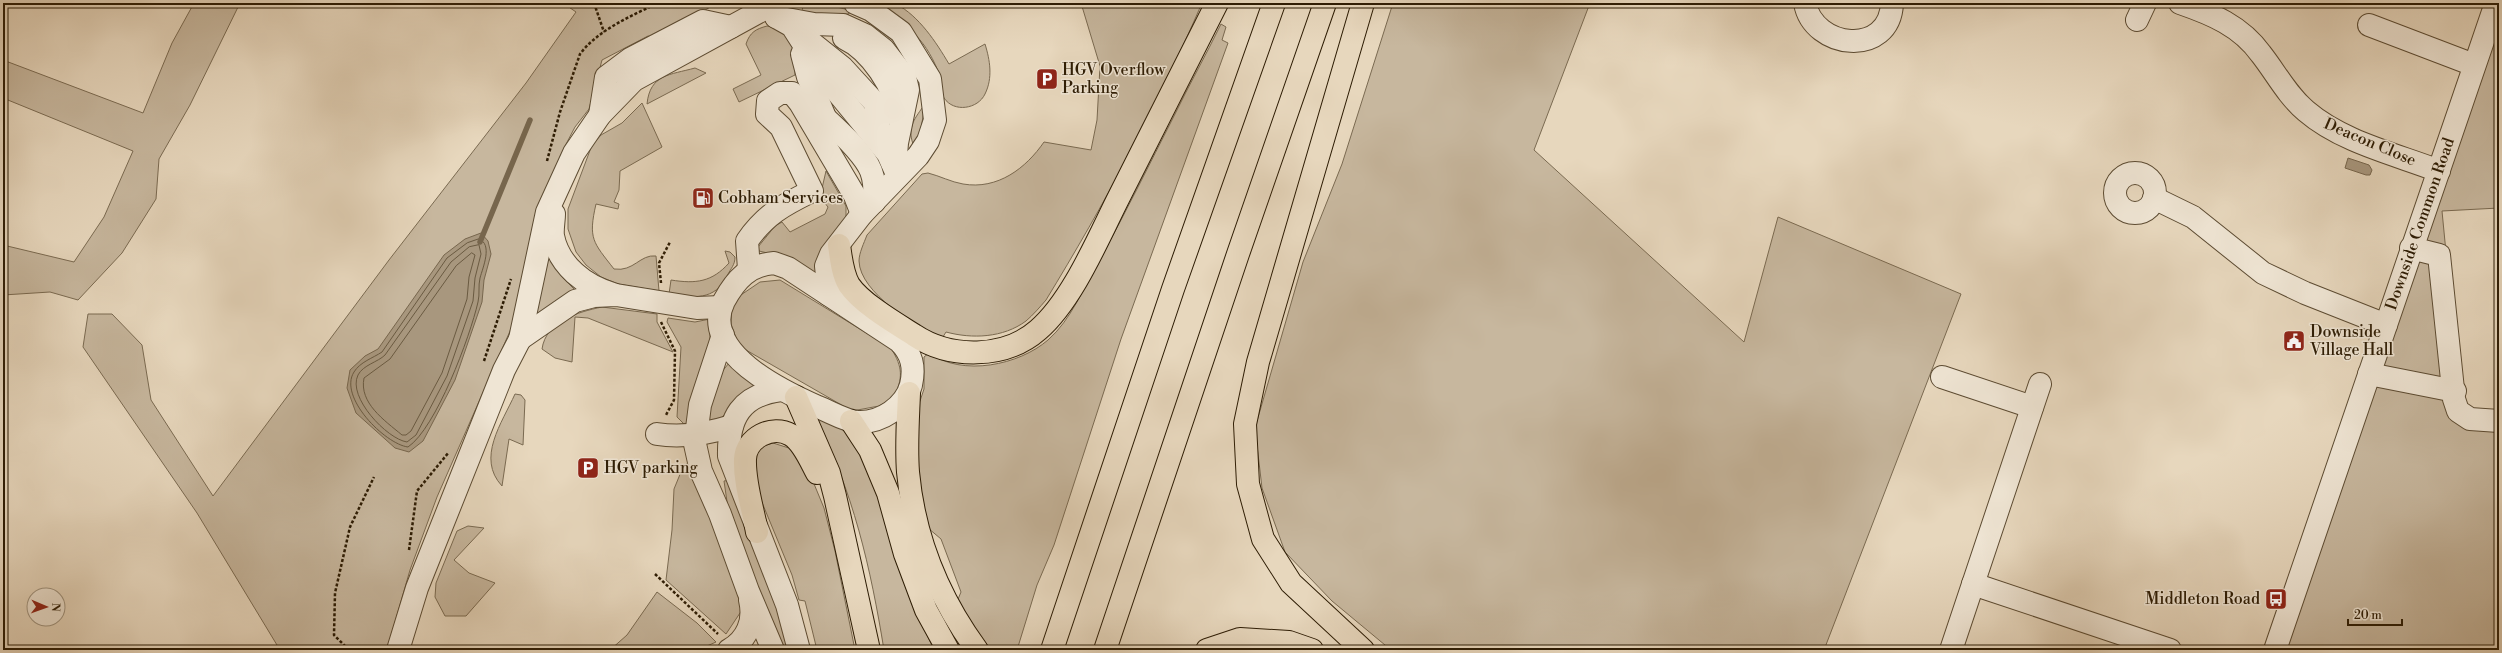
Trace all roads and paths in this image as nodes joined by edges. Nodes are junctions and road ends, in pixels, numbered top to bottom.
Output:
1 (594, 3) edge
2 (658, 3) edge
3 (855, 3) edge
4 (1217, 3) edge
5 (1274, 3) edge
6 (1325, 3) edge
7 (1364, 3) edge
8 (1805, 3) edge
9 (1892, 3) edge
10 (2180, 3) edge
11 (2496, 3) edge
12 (785, 18) edge
13 (2369, 25) dead end
14 (604, 32) junction
15 (2474, 65) junction
16 (892, 153) junction
17 (546, 163) dead end
18 (2439, 171) junction
19 (555, 195) junction
20 (2154, 198) dead end
21 (868, 208) junction
22 (670, 242) dead end
23 (839, 245) junction
24 (2412, 248) junction
25 (749, 269) junction
26 (513, 271) dead end
27 (616, 295) junction
28 (828, 295) junction
29 (664, 303) junction
30 (721, 307) junction
31 (2386, 325) junction
32 (723, 335) junction
33 (520, 339) junction
34 (482, 367) dead end
35 (2369, 374) junction
36 (1942, 377) dead end
37 (2040, 384) dead end
38 (2455, 391) junction
39 (788, 393) junction
40 (909, 393) junction
41 (2032, 407) junction
42 (851, 421) junction
43 (2499, 421) edge
44 (730, 433) junction
45 (657, 434) joint
46 (695, 435) junction
47 (452, 445) dead end
48 (374, 477) dead end
49 (720, 514) junction
50 (841, 525) junction
51 (758, 532) junction
52 (408, 555) dead end
53 (655, 574) dead end
54 (1973, 584) junction
55 (748, 591) junction
56 (727, 645) edge
57 (349, 650) edge
58 (398, 650) edge
59 (774, 650) edge
60 (800, 650) edge
61 (869, 650) edge
62 (948, 650) edge
63 (977, 650) edge
64 (1052, 650) edge
65 (1105, 650) edge
66 (1207, 650) edge
67 (1312, 650) edge
68 (1363, 650) edge
69 (1951, 650) edge
70 (2170, 650) edge
71 (2275, 650) edge

1 - 14 path
2 - 14 path
3 - 16 street
4 - 23 highway
5 - 64 highway
6 - 65 highway
7 - 68 highway
8 - 9 street
10 - 18 street, Deacon Close
11 - 15 street, Downside Common Road
12 - 16 street
12 - 16 street
12 - 16 street
12 - 19 street
12 - 21 street
13 - 15 street
14 - 17 path
15 - 18 street, Downside Common Road
16 - 21 street
18 - 24 street, Downside Common Road
19 - 27 street
19 - 33 street
20 - 31 street
21 - 23 street
21 - 25 street
22 - 29 path
23 - 28 street
24 - 31 street, Downside Common Road
24 - 38 street
25 - 28 street
25 - 30 street
26 - 34 path
27 - 29 street
27 - 33 street
28 - 40 street
29 - 30 street
29 - 45 path
30 - 32 street
31 - 35 street, Downside Common Road
32 - 39 street
32 - 46 street
33 - 58 street
35 - 38 street
35 - 71 street, Downside Common Road
36 - 41 street
37 - 41 street
38 - 43 street
39 - 42 street
39 - 44 street
39 - 50 highway
40 - 42 street
40 - 63 highway
41 - 54 street
42 - 62 highway
44 - 46 street
44 - 49 street
44 - 51 street
45 - 46 street
46 - 49 street
47 - 52 path
48 - 57 path
49 - 55 street
50 - 51 highway
50 - 61 highway
51 - 60 street
53 - 56 path
54 - 69 street
54 - 70 street
55 - 56 street
55 - 59 street
66 - 67 highway

